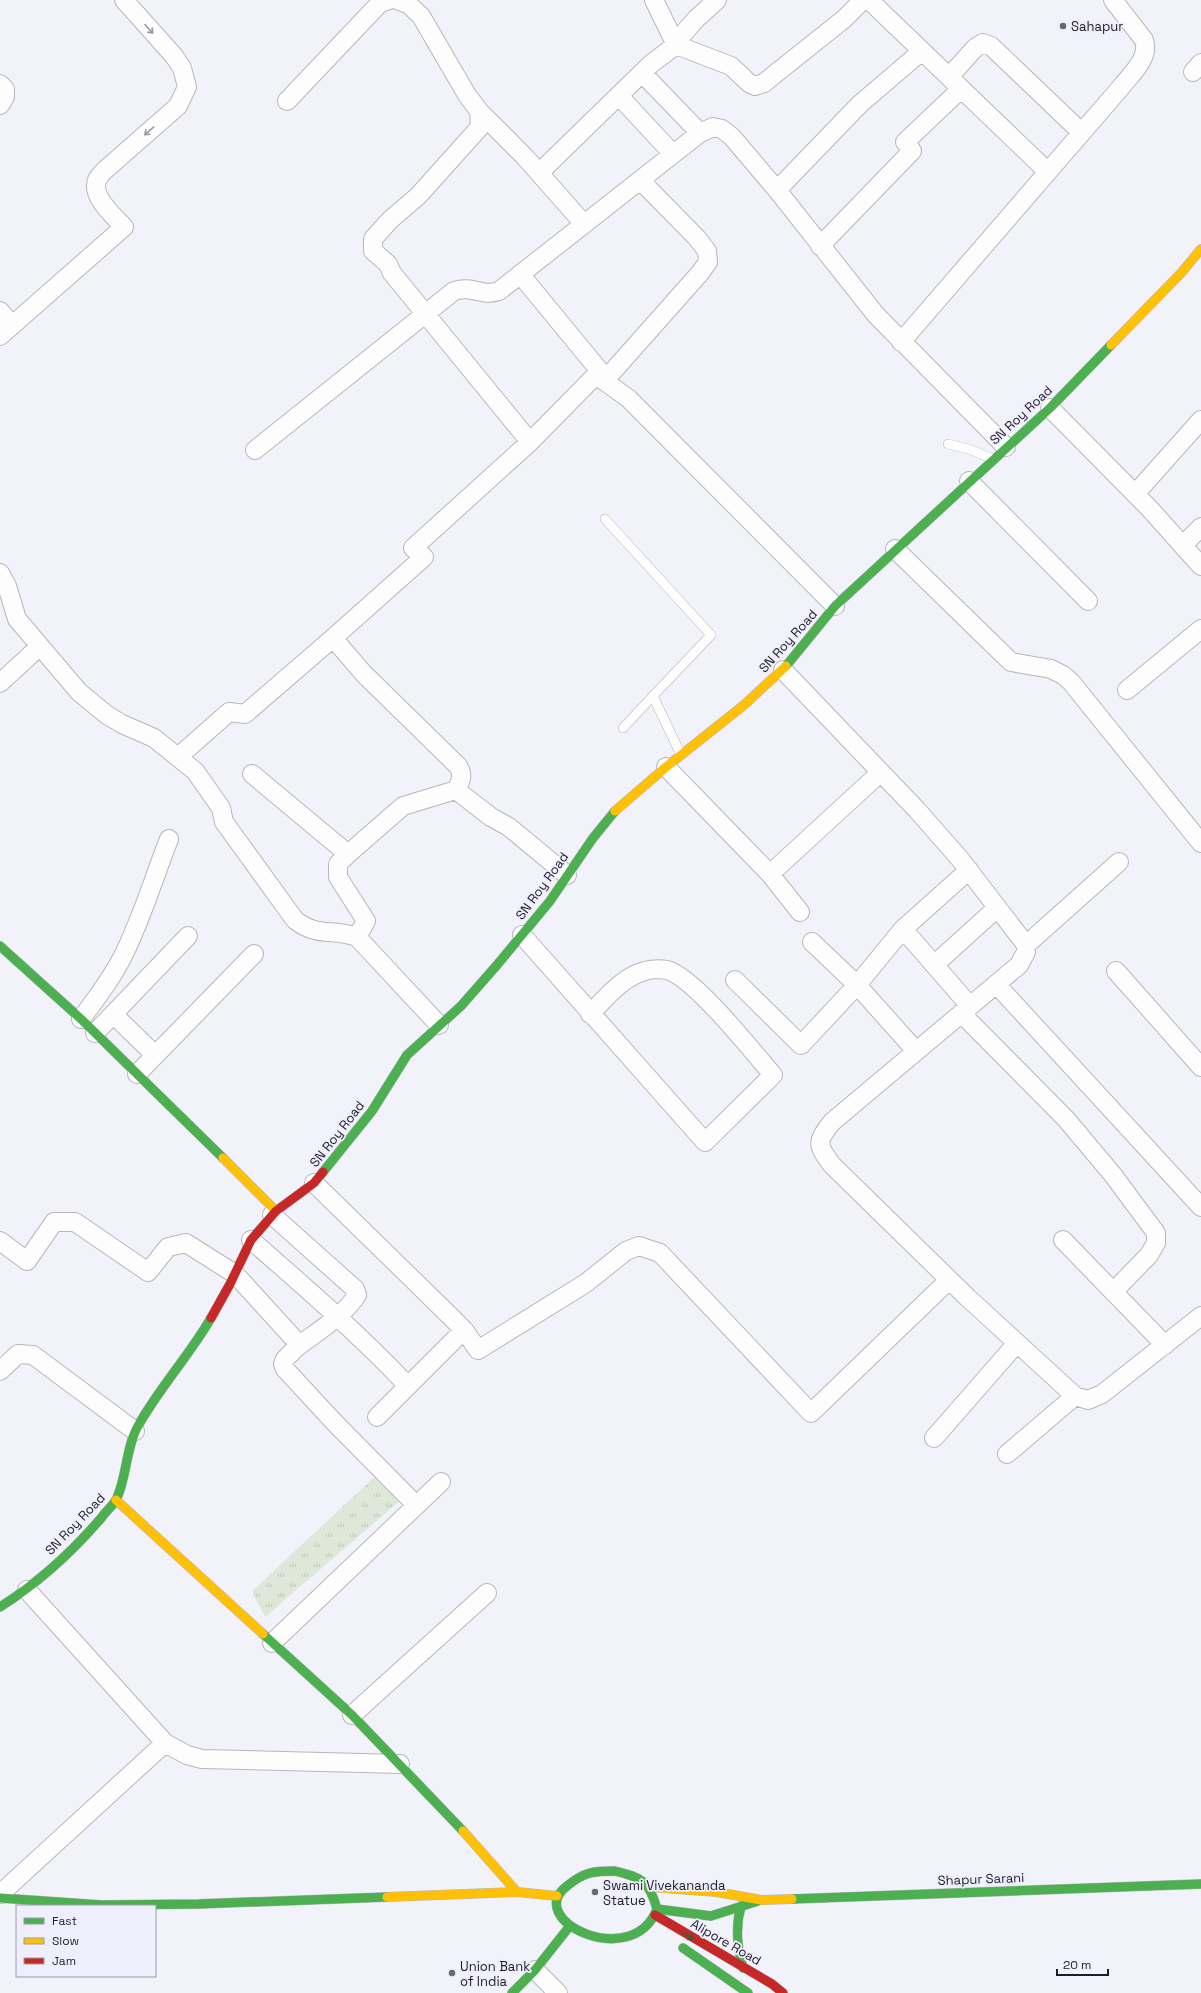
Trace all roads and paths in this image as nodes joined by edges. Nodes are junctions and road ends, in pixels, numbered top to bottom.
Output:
1 (124, 0) edge
2 (389, 0) edge
3 (397, 0) edge
4 (654, 0) edge
5 (717, 0) edge
6 (863, 0) edge
7 (869, 0) edge
8 (1113, 0) edge
9 (676, 45) junction
10 (922, 51) junction
11 (642, 73) junction
12 (955, 83) junction
13 (0, 84) edge
14 (620, 96) junction
15 (288, 101) dead end
16 (0, 104) edge
17 (479, 110) junction
18 (1082, 132) junction
19 (700, 133) junction
20 (673, 154) junction
21 (1048, 172) junction
22 (539, 173) junction
23 (640, 180) junction
24 (777, 190) junction
25 (584, 224) junction
26 (820, 246) junction
27 (1201, 249) edge
28 (520, 274) junction
29 (0, 311) edge
30 (425, 314) junction
31 (6, 331) edge
32 (901, 342) junction
33 (610, 384) junction
34 (1050, 408) junction
35 (1201, 420) edge
36 (530, 442) junction
37 (948, 444) dead end
38 (255, 450) dead end
39 (999, 453) junction
40 (969, 481) junction
41 (1135, 494) junction
42 (605, 519) dead end
43 (1201, 526) edge
44 (1183, 545) junction
45 (895, 549) junction
46 (1201, 566) edge
47 (0, 573) edge
48 (1088, 601) dead end
49 (835, 606) junction
50 (1201, 629) edge
51 (333, 638) junction
52 (39, 647) junction
53 (783, 670) junction
54 (0, 682) edge
55 (1126, 690) dead end
56 (653, 696) junction
57 (624, 728) dead end
58 (681, 755) junction
59 (178, 757) junction
60 (666, 767) junction
61 (881, 772) junction
62 (252, 774) dead end
63 (456, 790) junction
64 (169, 839) dead end
65 (1201, 843) edge
66 (348, 854) junction
67 (1119, 862) dead end
68 (968, 870) junction
69 (770, 874) junction
70 (567, 875) junction
71 (997, 908) junction
72 (800, 912) dead end
73 (903, 929) junction
74 (522, 935) junction
75 (188, 936) dead end
76 (357, 937) junction
77 (812, 942) dead end
78 (1026, 945) junction
79 (0, 946) edge
80 (254, 954) dead end
81 (934, 965) junction
82 (1116, 972) dead end
83 (735, 980) dead end
84 (996, 984) junction
85 (857, 985) junction
86 (966, 1010) junction
87 (590, 1014) junction
88 (114, 1015) junction
89 (81, 1019) junction
90 (439, 1025) junction
91 (95, 1033) junction
92 (916, 1051) junction
93 (155, 1055) junction
94 (1201, 1066) edge
95 (137, 1074) junction
96 (314, 1183) junction
97 (1201, 1207) edge
98 (274, 1213) junction
99 (251, 1240) junction
100 (1063, 1240) dead end
101 (0, 1241) edge
102 (235, 1274) junction
103 (949, 1280) junction
104 (1113, 1292) junction
105 (338, 1316) junction
106 (1201, 1316) edge
107 (464, 1330) junction
108 (1017, 1343) junction
109 (1165, 1344) junction
110 (296, 1348) junction
111 (0, 1371) edge
112 (408, 1386) junction
113 (1075, 1396) junction
114 (377, 1417) dead end
115 (135, 1431) junction
116 (934, 1438) dead end
117 (1007, 1454) dead end
118 (441, 1482) dead end
119 (116, 1500) junction
120 (416, 1505) junction
121 (27, 1590) junction
122 (487, 1593) dead end
123 (0, 1607) edge
124 (272, 1642) junction
125 (352, 1715) junction
126 (165, 1743) junction
127 (400, 1764) junction
128 (1201, 1884) edge
129 (651, 1887) junction
130 (517, 1892) junction
131 (0, 1894) edge
132 (557, 1896) junction
133 (0, 1898) edge
134 (761, 1900) junction
135 (741, 1906) junction
136 (656, 1912) junction
137 (569, 1927) junction
138 (674, 1942) dead end
139 (743, 1968) junction
140 (535, 1970) junction
141 (512, 1993) edge
142 (558, 1993) edge
143 (748, 1993) edge
144 (783, 1993) edge

1 -> 31 street
2 - 15 street
3 - 17 street
4 - 9 street
5 - 9 street
6 - 9 street
7 - 10 street
8 - 18 street
9 - 11 street
10 - 12 street
10 - 24 street
11 - 14 street
11 - 19 street
12 - 18 street
12 - 21 street
12 - 26 street
13 - 16 street
14 - 20 street
14 - 22 street
17 - 22 street
17 - 30 street
18 - 21 street
19 - 20 street
19 - 24 street
20 - 23 street
21 - 32 street
22 - 25 street
23 - 25 street
23 - 33 street
24 - 26 street
25 - 28 street
26 - 32 street
27 - 34 street, SN Roy Road
28 - 30 street
28 - 33 street
29 - 31 street
30 - 36 street
30 - 38 street
32 - 39 street
33 - 36 street
33 - 49 street
34 - 39 street, SN Roy Road
34 - 41 street
35 - 41 street
36 - 51 street
37 - 39 lane
39 - 40 street, SN Roy Road
40 - 45 street, SN Roy Road
40 - 48 street
41 - 44 street
42 - 56 lane
43 - 44 street
44 - 46 street
45 - 49 street, SN Roy Road
45 - 65 street
47 - 52 street
49 - 53 street, SN Roy Road
50 - 55 street
51 - 59 street
51 - 63 street
52 - 54 street
52 - 59 street
53 - 58 street, SN Roy Road
53 - 61 street
56 - 57 lane
56 - 58 lane
58 - 60 street, SN Roy Road
59 - 76 street
60 - 69 street
60 - 70 street, SN Roy Road
61 - 68 street
61 - 69 street
62 - 66 street
63 - 66 street
63 - 70 street
64 - 89 street
66 - 76 street
67 - 78 street
68 - 71 street
68 - 73 street
69 - 72 street
70 - 74 street, SN Roy Road
71 - 78 street
71 - 81 street
73 - 81 street
73 - 85 street
74 - 87 street
74 - 90 street, SN Roy Road
75 - 88 street
76 - 90 street
77 - 85 street
78 - 84 street
79 - 89 street
80 - 93 street
81 - 86 street
82 - 94 street
83 - 85 street
84 - 86 street
84 - 97 street
85 - 92 street
86 - 92 street
86 - 104 street
87 - 87 street
88 - 91 street
88 - 93 street
89 - 91 street
90 - 96 street, SN Roy Road
91 - 95 street
92 - 103 street
93 - 95 street
95 - 98 street
96 - 98 street, SN Roy Road
96 - 107 street
98 - 99 street, SN Roy Road
98 - 105 street
99 - 102 street, SN Roy Road
99 - 105 street
100 - 104 street
101 - 102 street
102 - 110 street
102 - 115 street, SN Roy Road
103 - 107 street
103 - 108 street
104 - 109 street
105 - 110 street
105 - 112 street
106 - 109 street
107 - 112 street
108 - 113 street
108 - 116 street
109 - 113 street
110 - 120 street
111 - 115 street
112 - 114 street
113 - 117 street
115 - 119 street, SN Roy Road
118 - 120 street
119 - 121 street, SN Roy Road
119 - 124 street
120 - 124 street
121 - 123 street, SN Roy Road
121 - 126 street
122 - 125 street
124 - 125 street
125 - 127 street
126 - 127 street
126 - 131 street
127 - 130 street
128 - 134 street, Shapur Sarani
129 - 132 street
129 - 134 street
129 - 136 street
130 - 132 street
130 - 133 street
132 - 137 street
134 - 135 street
135 - 136 street
135 - 139 street
136 - 137 street
136 -> 139 street, Alipore Road
137 - 140 street
138 - 143 street, Alipore Road
139 - 144 street, Alipore Road
140 - 141 street
140 - 142 street

